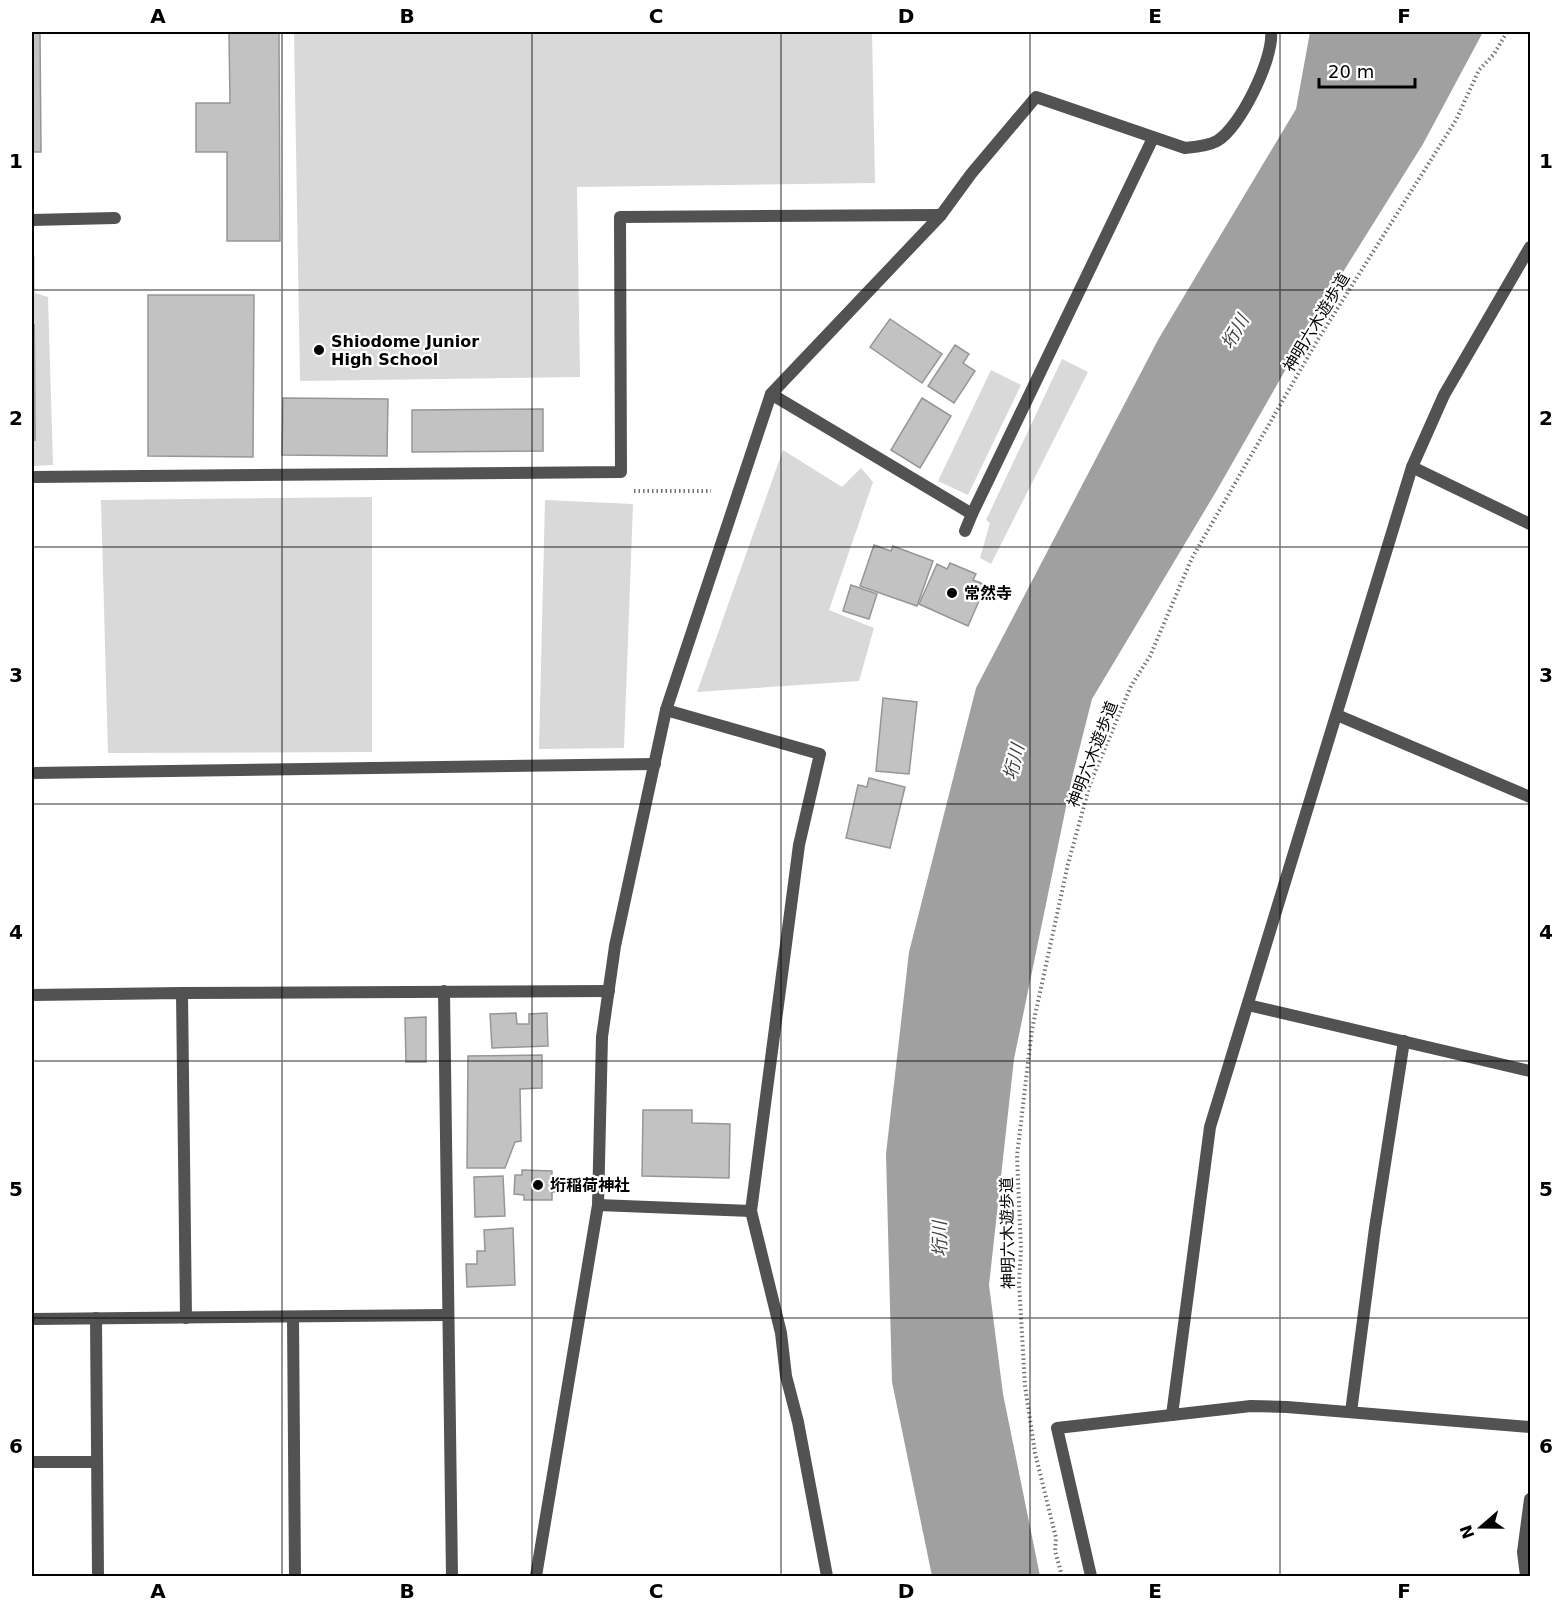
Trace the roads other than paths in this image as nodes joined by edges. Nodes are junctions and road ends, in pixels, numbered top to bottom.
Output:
1 (1271, 32) edge
2 (1153, 138) junction
3 (941, 215) junction
4 (115, 218) dead end
5 (32, 220) edge
6 (1529, 251) edge
7 (771, 394) junction
8 (1412, 467) junction
9 (32, 477) edge
10 (972, 514) junction
11 (1530, 524) edge
12 (964, 531) dead end
13 (666, 710) junction
14 (1337, 716) junction
15 (655, 764) junction
16 (32, 773) edge
17 (1530, 797) edge
18 (444, 991) junction
19 (609, 991) junction
20 (182, 993) junction
21 (32, 995) edge
22 (1248, 1005) junction
23 (1404, 1041) junction
24 (1530, 1071) edge
25 (598, 1205) junction
26 (751, 1211) junction
27 (448, 1315) junction
28 (293, 1317) junction
29 (96, 1318) junction
30 (186, 1318) junction
31 (32, 1319) edge
32 (1352, 1412) junction
33 (1172, 1415) junction
34 (1530, 1427) edge
35 (32, 1462) edge
36 (97, 1462) junction
37 (1530, 1499) edge
38 (98, 1576) edge
39 (295, 1576) edge
40 (452, 1576) edge
41 (537, 1576) edge
42 (827, 1576) edge
43 (1090, 1576) edge
44 (1526, 1576) edge

1 - 2 street
2 - 3 street
2 - 10 street
3 - 7 street
3 - 9 street
4 - 5 street
6 - 8 street
7 - 10 street
7 - 13 street
8 - 11 street
8 - 14 street
10 - 12 street
13 - 15 street
13 - 26 street
14 - 17 street
14 - 22 street
15 - 16 street
15 - 19 street
18 - 19 street
18 - 20 street
18 - 27 street
19 - 25 street
20 - 21 street
20 - 30 street
22 - 23 street
22 - 33 street
23 - 24 street
23 - 32 street
25 - 26 street
25 - 41 street
26 - 42 street
27 - 28 street
27 - 40 street
28 - 30 street
28 - 39 street
29 - 30 street
29 - 31 street
29 - 36 street
32 - 33 street
32 - 34 street
33 - 43 street
35 - 36 street
36 - 38 street
37 - 44 street

